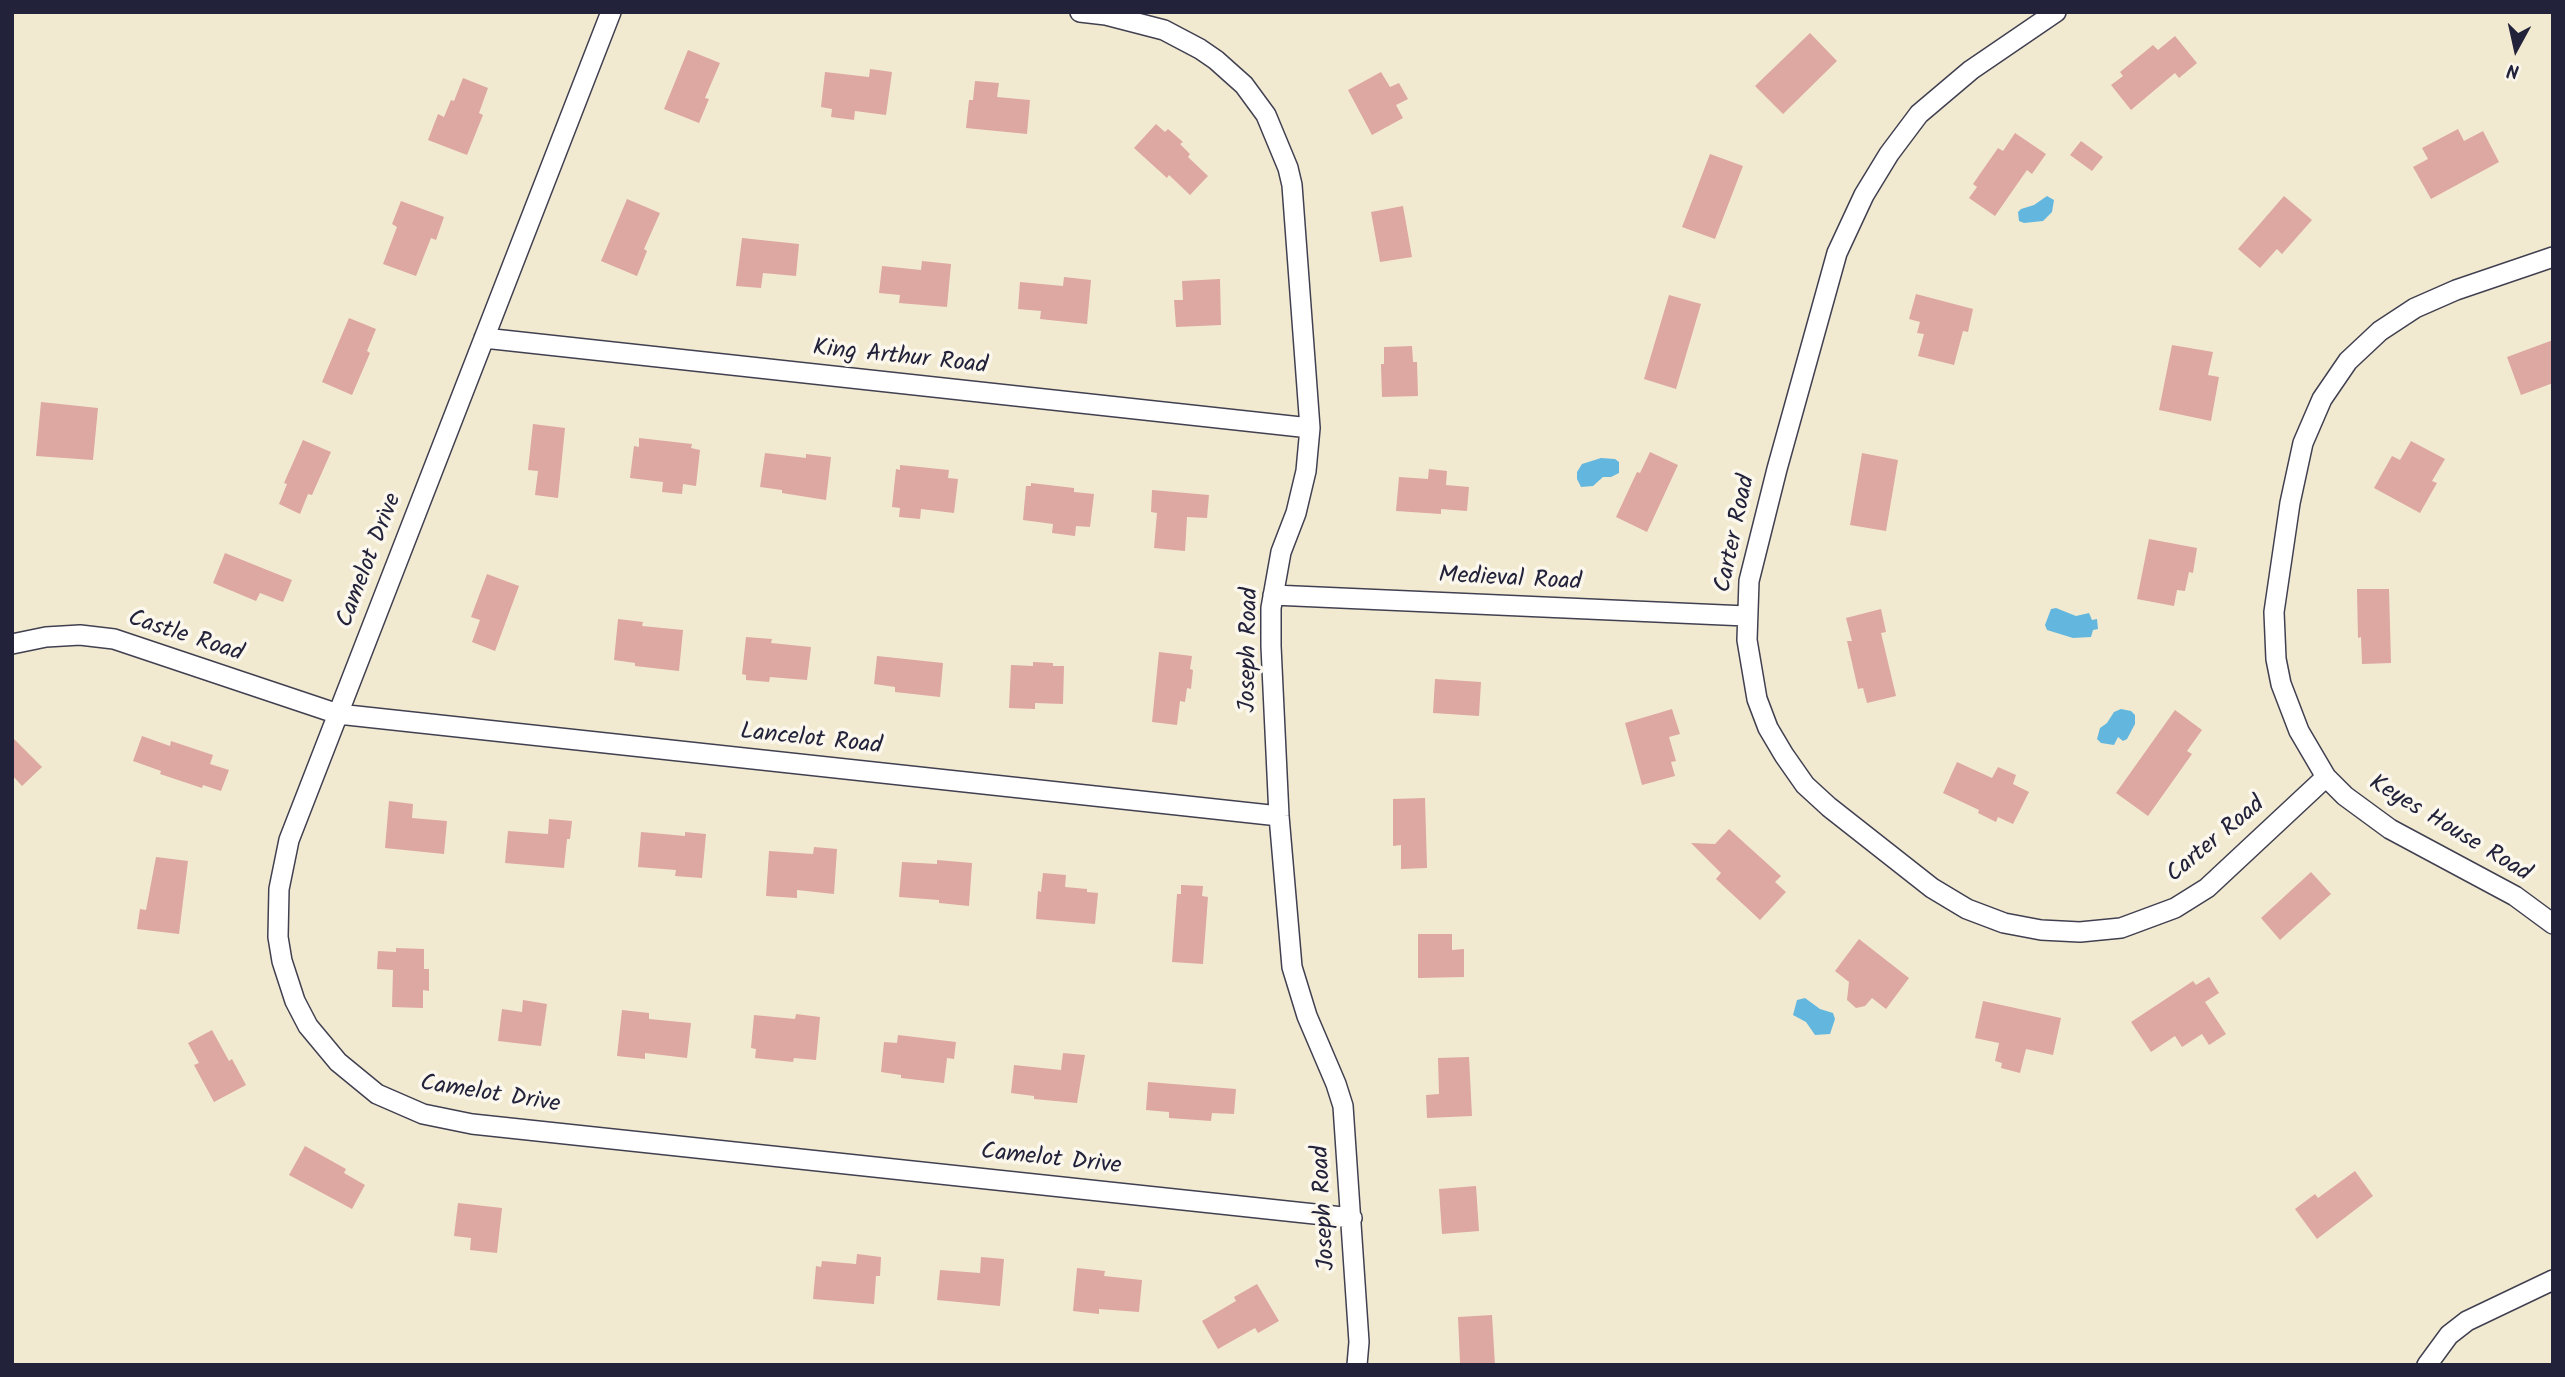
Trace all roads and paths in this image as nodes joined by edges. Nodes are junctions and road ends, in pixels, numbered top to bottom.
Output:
1 (611, 12) edge
2 (1080, 12) edge
3 (2056, 12) edge
4 (1087, 13) edge
5 (2553, 257) edge
6 (484, 338) junction
7 (1310, 428) junction
8 (1273, 594) junction
9 (1746, 616) junction
10 (12, 644) edge
11 (338, 714) junction
12 (2326, 777) junction
13 (1279, 816) junction
14 (2553, 924) edge
15 (1352, 1218) junction
16 (2553, 1280) edge
17 (1357, 1365) edge
18 (2427, 1365) edge

1 - 6 street, Camelot Drive
2 - 4 street, Joseph Road
3 - 9 street, Carter Road
4 - 7 street, Joseph Road
5 - 12 street, Keyes House Road
6 - 7 street, King Arthur Road
6 - 11 street, Camelot Drive
7 - 8 street, Joseph Road
8 - 9 street, Medieval Road
8 - 13 street, Joseph Road
9 - 12 street, Carter Road
10 - 11 street, Castle Road
11 - 13 street, Lancelot Road
11 - 15 street, Camelot Drive
12 - 14 street, Keyes House Road
13 - 15 street, Joseph Road
15 - 17 street, Joseph Road
16 - 18 street

